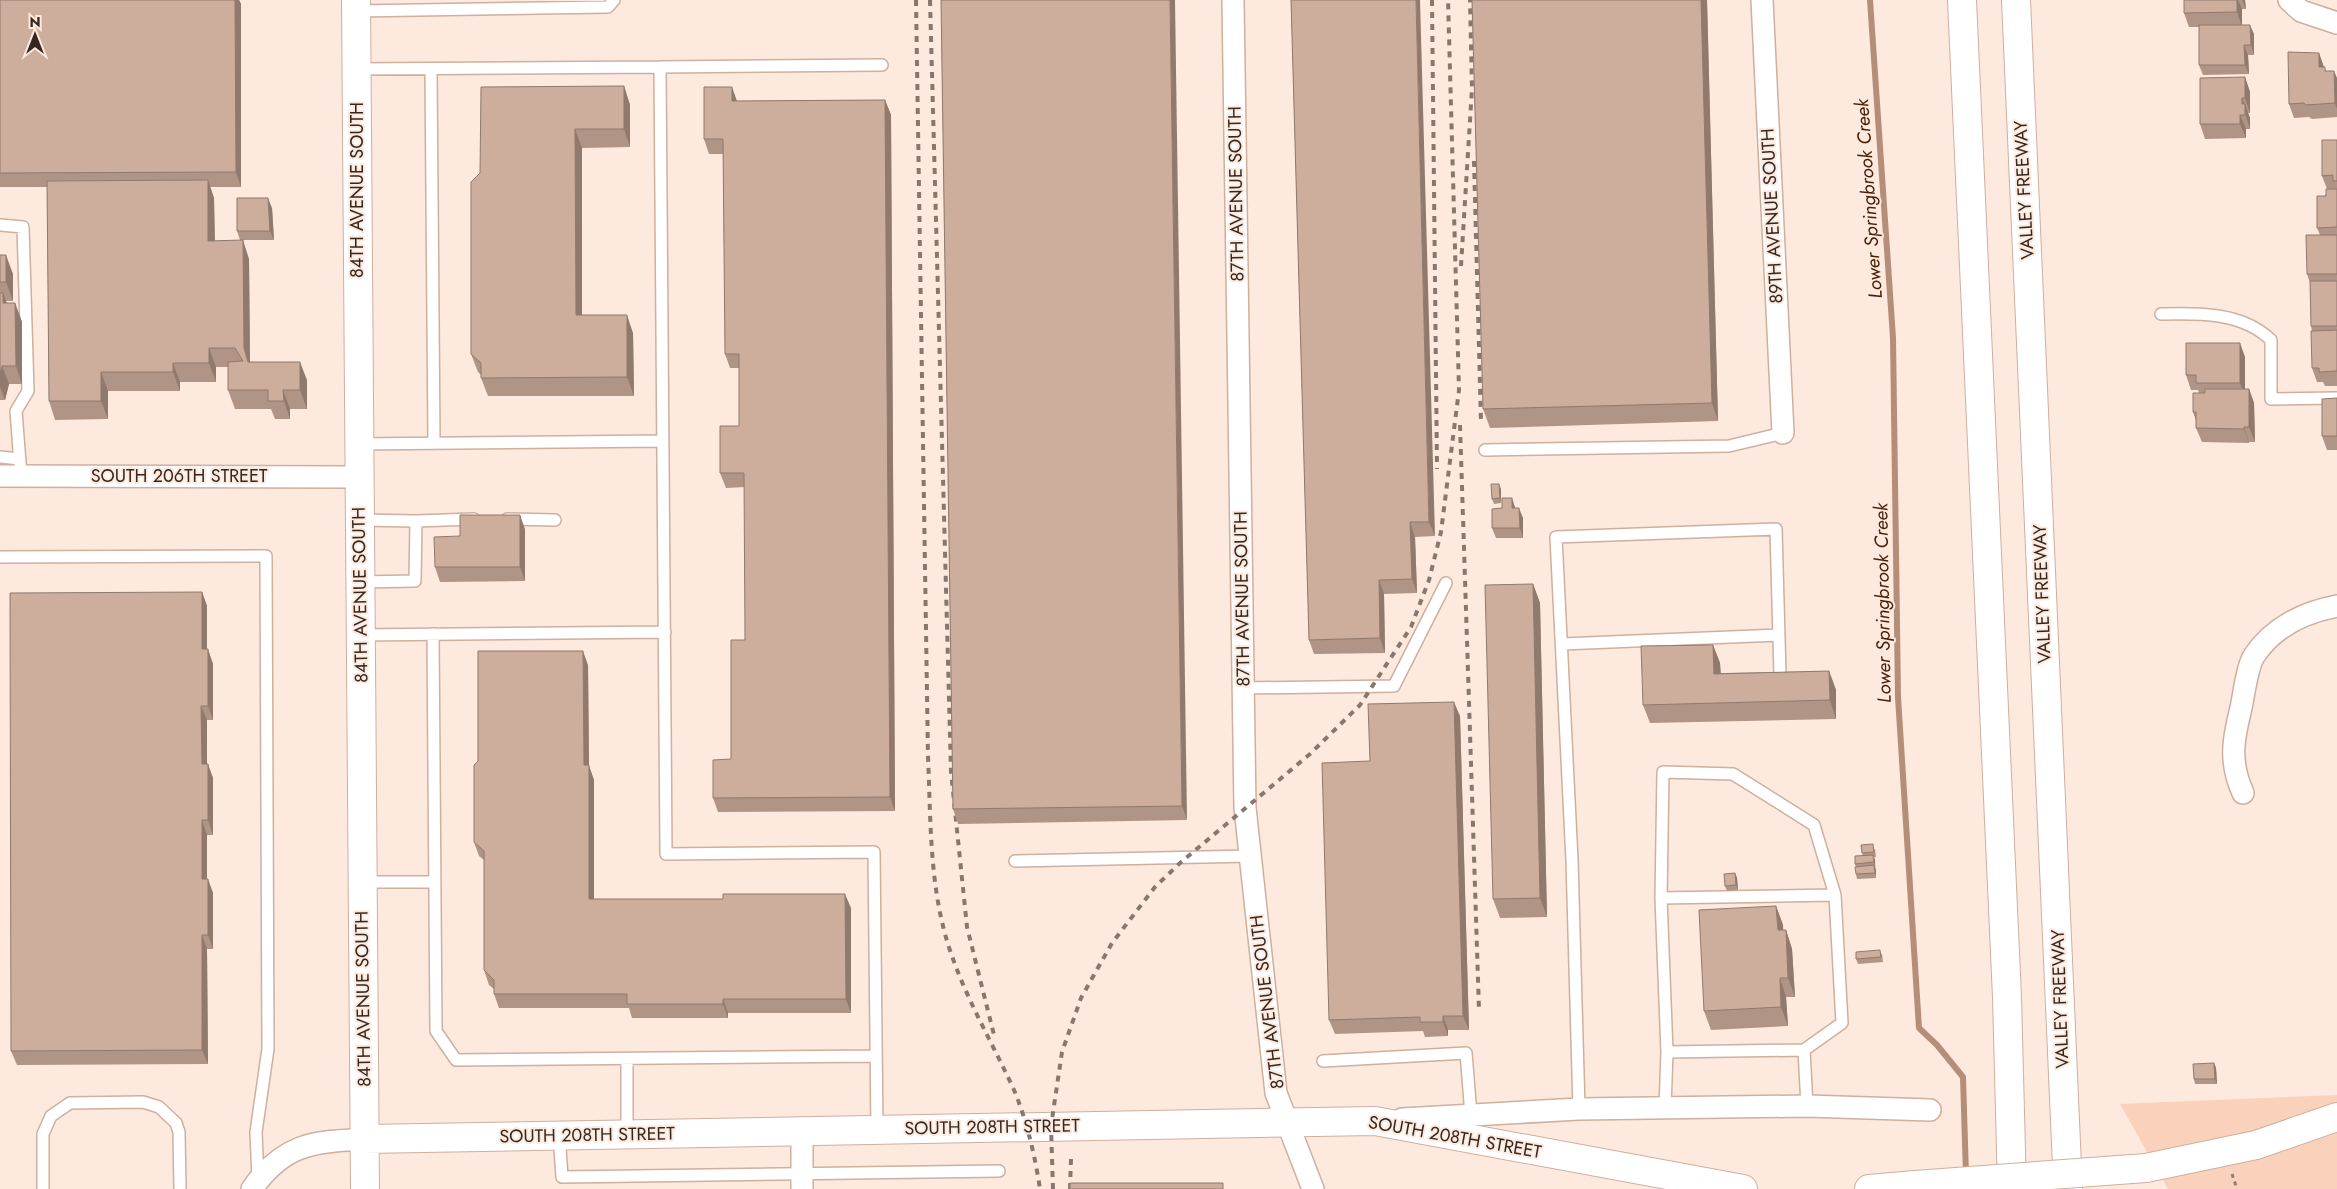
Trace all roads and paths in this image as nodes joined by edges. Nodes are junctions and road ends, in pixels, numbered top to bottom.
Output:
1 (614, 0) edge
2 (1233, 0) edge
3 (1762, 0) edge
4 (1962, 0) edge
5 (2016, 0) edge
6 (2289, 0) edge
7 (356, 6) edge
8 (432, 6) edge
9 (2337, 23) edge
10 (882, 65) dead end
11 (660, 67) junction
12 (356, 69) junction
13 (431, 69) junction
14 (0, 225) edge
15 (2160, 314) dead end
16 (2337, 398) edge
17 (1783, 432) joint
18 (663, 441) junction
19 (434, 443) junction
20 (358, 444) junction
21 (1485, 450) dead end
22 (0, 458) edge
23 (21, 467) junction
24 (0, 476) edge
25 (358, 477) junction
26 (359, 520) junction
27 (555, 520) dead end
28 (416, 521) junction
29 (0, 557) edge
30 (360, 582) junction
31 (1446, 583) dead end
32 (2337, 606) edge
33 (665, 632) junction
34 (434, 634) junction
35 (360, 635) junction
36 (1779, 635) junction
37 (1562, 644) junction
38 (1780, 675) edge
39 (1243, 688) junction
40 (2243, 793) dead end
41 (1250, 856) junction
42 (1015, 861) dead end
43 (362, 882) junction
44 (435, 882) junction
45 (1835, 894) junction
46 (1661, 898) junction
47 (1804, 1050) junction
48 (1667, 1052) junction
49 (876, 1056) junction
50 (627, 1058) junction
51 (1324, 1061) dead end
52 (1807, 1106) junction
53 (1665, 1108) junction
54 (1579, 1109) junction
55 (1930, 1110) dead end
56 (1471, 1115) junction
57 (2337, 1117) edge
58 (1374, 1120) junction
59 (1288, 1122) junction
60 (877, 1130) junction
61 (802, 1131) junction
62 (627, 1134) junction
63 (559, 1135) junction
64 (365, 1139) junction
65 (999, 1171) dead end
66 (802, 1181) edge
67 (255, 1184) edge
68 (43, 1189) edge
69 (180, 1189) edge
70 (365, 1189) edge
71 (1312, 1189) edge
72 (1743, 1189) edge
73 (1869, 1189) edge
74 (2012, 1189) edge
75 (2068, 1189) edge

1 - 8 lane
2 - 39 street, 87TH AVENUE SOUTH
3 - 17 street, 89TH AVENUE SOUTH
4 - 74 main road
5 - 75 main road, VALLEY FREEWAY
6 - 9 street
7 - 8 lane
7 - 12 main road, 84TH AVENUE SOUTH
10 - 11 lane
11 - 13 lane
11 - 18 lane
12 - 13 lane
12 - 20 main road, 84TH AVENUE SOUTH
13 - 19 lane
14 - 23 lane
15 - 16 lane
17 - 21 lane
18 - 19 lane
18 - 33 lane
19 - 20 lane
20 - 25 main road, 84TH AVENUE SOUTH
22 - 23 lane
23 - 24 street, SOUTH 206TH STREET
23 - 25 street, SOUTH 206TH STREET
25 - 26 main road, 84TH AVENUE SOUTH
26 - 28 lane
26 - 30 main road, 84TH AVENUE SOUTH
27 - 28 lane
28 - 30 lane
29 - 67 lane
30 - 35 main road, 84TH AVENUE SOUTH
31 - 39 lane
32 - 40 street
33 - 34 lane
33 - 49 lane
34 - 35 lane
34 - 44 lane
35 - 43 main road, 84TH AVENUE SOUTH
36 - 37 lane
36 - 37 lane
36 - 38 lane
37 - 54 lane
39 - 41 street, 87TH AVENUE SOUTH
41 - 42 lane
41 - 59 street, 87TH AVENUE SOUTH
43 - 44 lane
43 - 64 main road, 84TH AVENUE SOUTH
44 - 50 lane
45 - 46 lane
45 - 46 lane
45 - 47 lane
46 - 48 lane
47 - 48 lane
47 - 52 lane
48 - 53 lane
49 - 50 lane
49 - 60 lane
50 - 62 lane
51 - 56 lane
52 - 53 street
52 - 55 street
53 - 54 street
54 - 56 street
56 - 58 street
57 - 73 main road, bridge
58 - 59 main road, SOUTH 208TH STREET
58 - 72 main road, SOUTH 208TH STREET
59 - 60 main road, SOUTH 208TH STREET
59 - 71 street, 87TH AVENUE SOUTH
60 - 61 main road, SOUTH 208TH STREET
61 - 62 main road, SOUTH 208TH STREET
61 - 66 street
62 - 63 main road, SOUTH 208TH STREET
63 - 64 main road, SOUTH 208TH STREET
63 - 66 lane
64 - 67 street, SOUTH 208TH STREET
64 - 70 main road, 84TH AVENUE SOUTH
65 - 66 lane
68 - 69 lane

